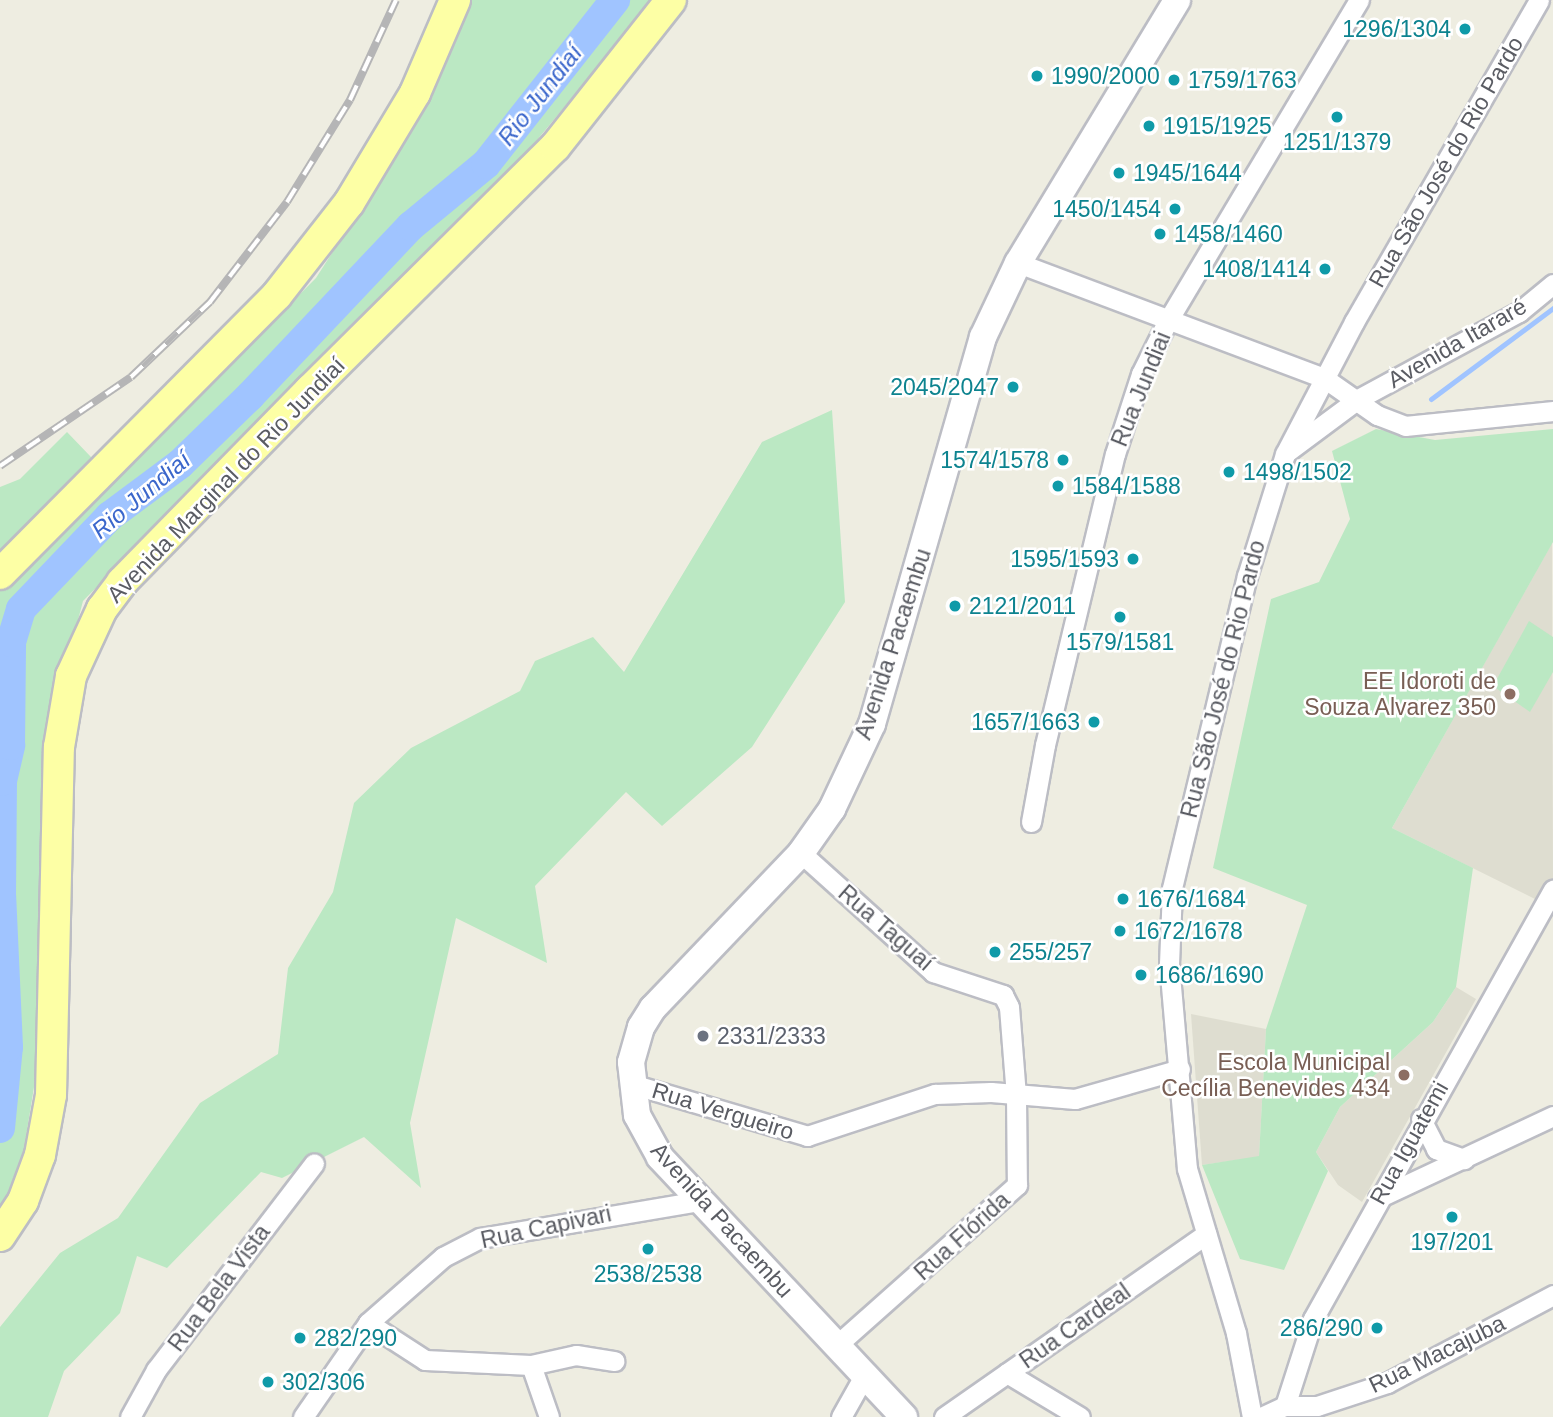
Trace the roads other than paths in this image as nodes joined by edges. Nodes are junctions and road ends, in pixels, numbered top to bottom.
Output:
1 (455, 0) edge
2 (671, 0) edge
3 (1177, 0) edge
4 (1359, 0) edge
5 (1539, 0) edge
6 (1018, 263) junction
7 (1553, 284) edge
8 (1167, 322) junction
9 (1324, 378) junction
10 (1358, 399) junction
11 (1553, 411) edge
12 (1285, 454) junction
13 (0, 574) edge
14 (1031, 822) dead end
15 (801, 853) junction
16 (1553, 889) edge
17 (1180, 1069) junction
18 (632, 1084) junction
19 (1016, 1096) junction
20 (1553, 1116) edge
21 (1421, 1119) junction
22 (1464, 1158) junction
23 (314, 1163) dead end
24 (1378, 1198) junction
25 (698, 1201) junction
26 (1206, 1234) junction
27 (0, 1236) edge
28 (1553, 1295) edge
29 (368, 1323) junction
30 (837, 1345) junction
31 (615, 1362) dead end
32 (531, 1365) junction
33 (1006, 1373) junction
34 (864, 1376) junction
35 (1284, 1406) junction
36 (1319, 1411) edge
37 (130, 1417) edge
38 (303, 1417) edge
39 (549, 1417) edge
40 (841, 1417) edge
41 (904, 1417) edge
42 (944, 1417) edge
43 (1080, 1417) edge
44 (1252, 1417) edge
45 (1261, 1417) edge

1 - 13 main road
2 - 27 main road, Avenida Marginal do Rio Jundiaí
3 - 6 main road, Avenida Pacaembu
4 - 8 street, Rua Jundiai
5 - 9 street, Rua São José do Rio Pardo
6 - 8 street
6 - 15 main road, Avenida Pacaembu
7 - 10 street, Avenida Itararé
8 - 9 street
8 - 14 street, Rua Jundiai
9 - 10 street
9 - 12 street, Rua São José do Rio Pardo
10 - 11 street
10 - 12 street, Avenida Itararé
12 - 17 street, Rua São José do Rio Pardo
15 - 18 main road, Avenida Pacaembu
15 - 19 street, Rua Taguaí
16 - 21 street, Rua Iguatemi
17 - 19 street, Rua Vergueiro
17 - 26 street, Rua São José do Rio Pardo
18 - 19 street, Rua Vergueiro
18 - 25 main road, Avenida Pacaembu
19 - 30 street, Rua Flórida
20 - 22 street
21 - 22 street
21 - 24 street, Rua Iguatemi
22 - 24 street
23 - 37 street, Rua Bela Vista
24 - 35 street, Rua Iguatemi
25 - 29 street, Rua Capivari
25 - 30 main road, Avenida Pacaembu
26 - 33 street, Rua Cardeal
26 - 44 street, Rua São José do Rio Pardo
28 - 36 street, Rua Macajuba
29 - 32 street
29 - 38 street, Rua Capivari
30 - 34 main road, Avenida Pacaembu
31 - 32 street
32 - 39 street
33 - 42 street, Rua Cardeal
33 - 43 street
34 - 40 street
34 - 41 main road, Avenida Pacaembu
35 - 36 street, Rua Macajuba
35 - 45 street

